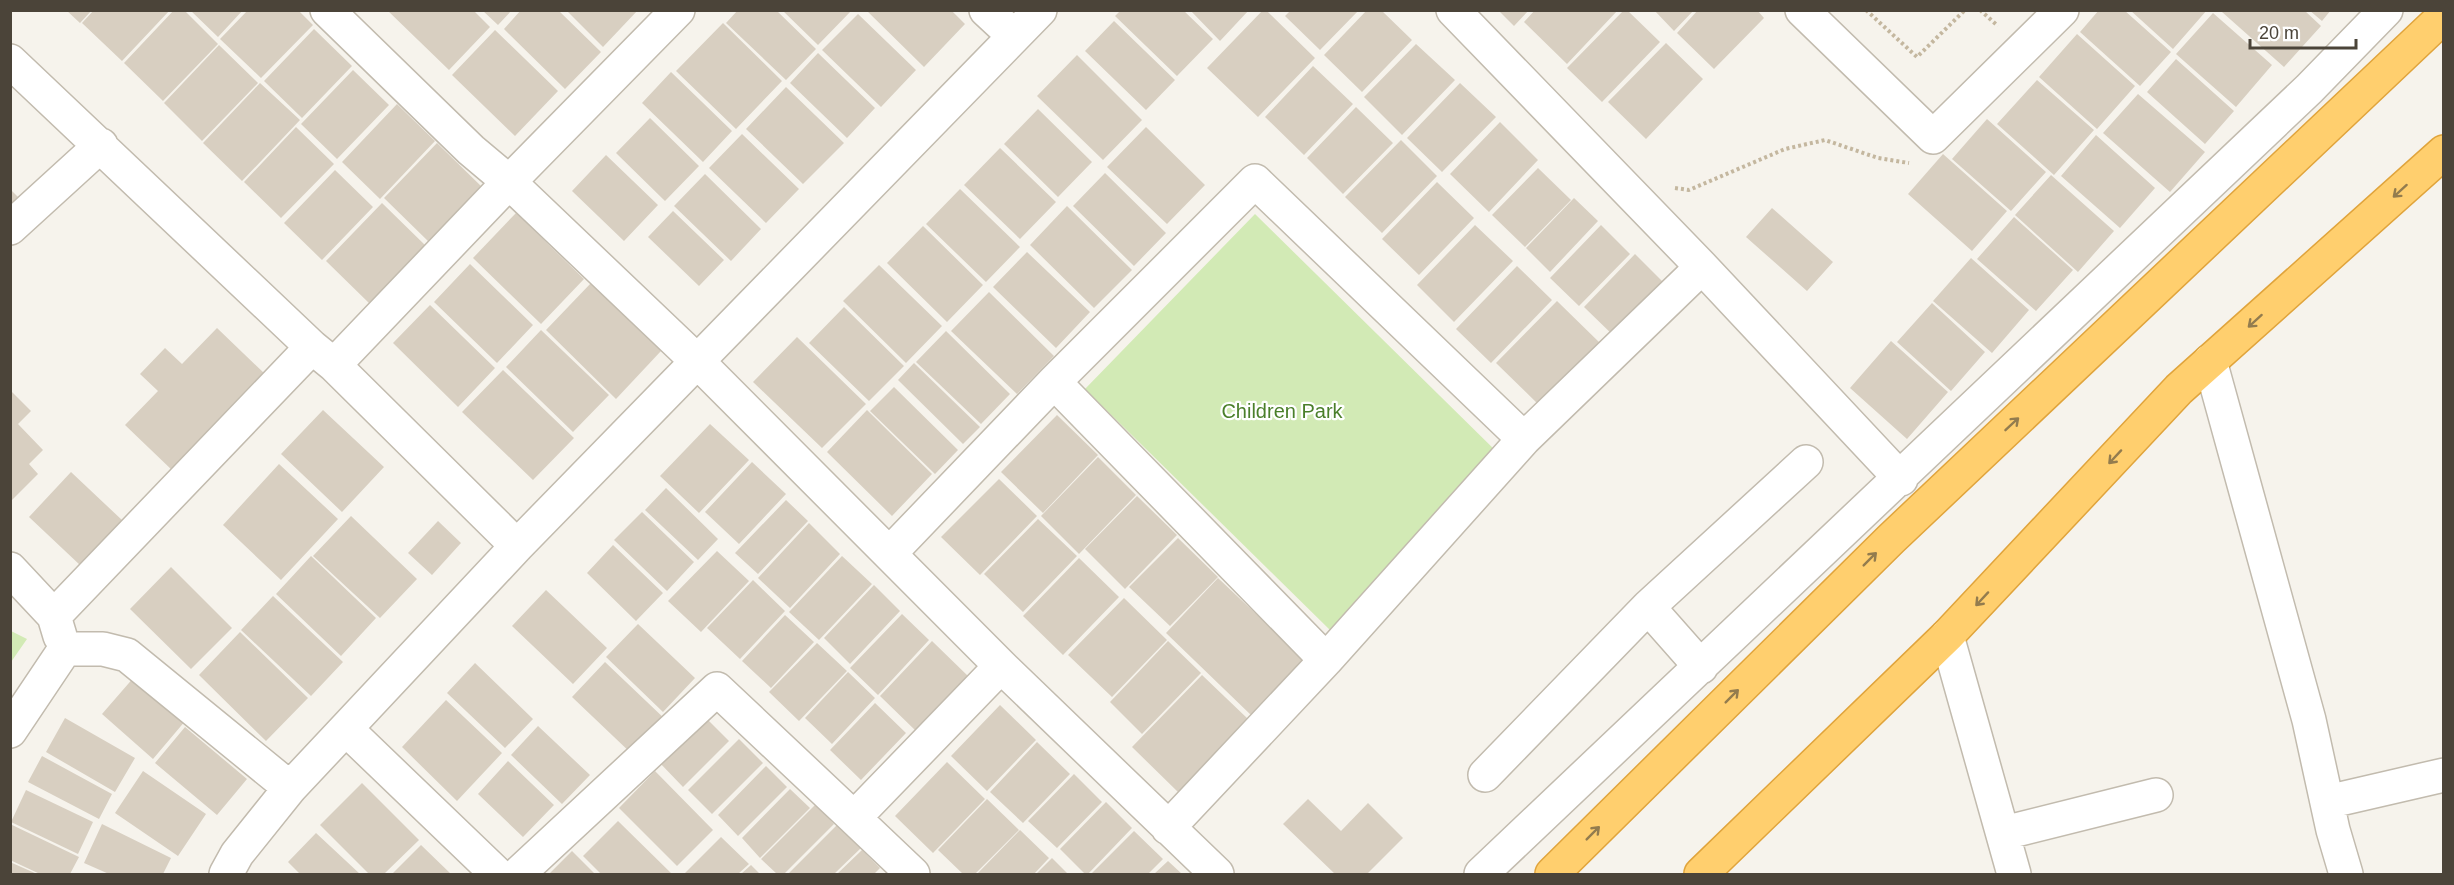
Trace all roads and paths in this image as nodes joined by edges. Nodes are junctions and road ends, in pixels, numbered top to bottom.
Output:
1 (678, 10) edge
2 (986, 10) edge
3 (1040, 10) edge
4 (1453, 10) edge
5 (1802, 10) edge
6 (1866, 10) edge
7 (1965, 10) edge
8 (2062, 10) edge
9 (2386, 10) edge
10 (2444, 16) edge
11 (346, 17) edge
12 (1014, 36) junction
13 (10, 61) edge
14 (1933, 137) junction
15 (101, 145) junction
16 (2444, 152) edge
17 (509, 182) junction
18 (1667, 186) dead end
19 (10, 228) edge
20 (1702, 267) junction
21 (323, 356) junction
22 (2210, 361) junction
23 (698, 362) junction
24 (1054, 382) junction
25 (1524, 439) junction
26 (1806, 462) dead end
27 (1901, 479) junction
28 (518, 546) junction
29 (890, 553) junction
30 (10, 569) edge
31 (1648, 607) junction
32 (54, 616) junction
33 (1947, 636) junction
34 (65, 649) junction
35 (1326, 660) junction
36 (1001, 666) junction
37 (1701, 667) junction
38 (346, 729) junction
39 (10, 731) edge
40 (1485, 775) dead end
41 (2444, 775) edge
42 (290, 788) junction
43 (2156, 795) dead end
44 (2327, 802) junction
45 (854, 818) junction
46 (1168, 828) junction
47 (2004, 833) junction
48 (226, 874) edge
49 (498, 874) edge
50 (518, 874) edge
51 (913, 874) edge
52 (1217, 874) edge
53 (1482, 874) edge
54 (1552, 874) edge
55 (1701, 874) edge
56 (2014, 874) edge
57 (2346, 874) edge

1 - 17 street
2 - 12 street
3 - 12 street
4 - 20 street
5 - 14 street
6 - 7 path
8 - 14 street
9 - 27 street
54 -> 10 highway
11 - 17 street
12 - 23 street
13 - 15 street
14 - 18 path
15 - 19 street
15 - 21 street
16 -> 22 highway
17 - 21 street
17 - 23 street
20 - 25 street
20 - 27 street
21 - 28 street
21 - 32 street
22 -> 33 highway
22 - 44 street
23 - 28 street
23 - 29 street
24 - 25 street
24 - 29 street
24 - 35 street
25 - 35 street
26 - 31 street
27 - 37 street
28 - 38 street
29 - 36 street
30 - 32 street
31 - 37 street
31 - 40 street
32 - 34 street
33 - 47 street
33 - 55 highway
34 - 39 street
34 - 42 street
35 - 46 street
36 - 45 street
36 - 46 street
37 - 53 street
38 - 42 street
38 - 49 street
41 - 44 street
42 - 48 street
43 - 47 street
44 - 57 street
45 - 50 street
45 - 51 street
46 - 52 street
47 - 56 street

